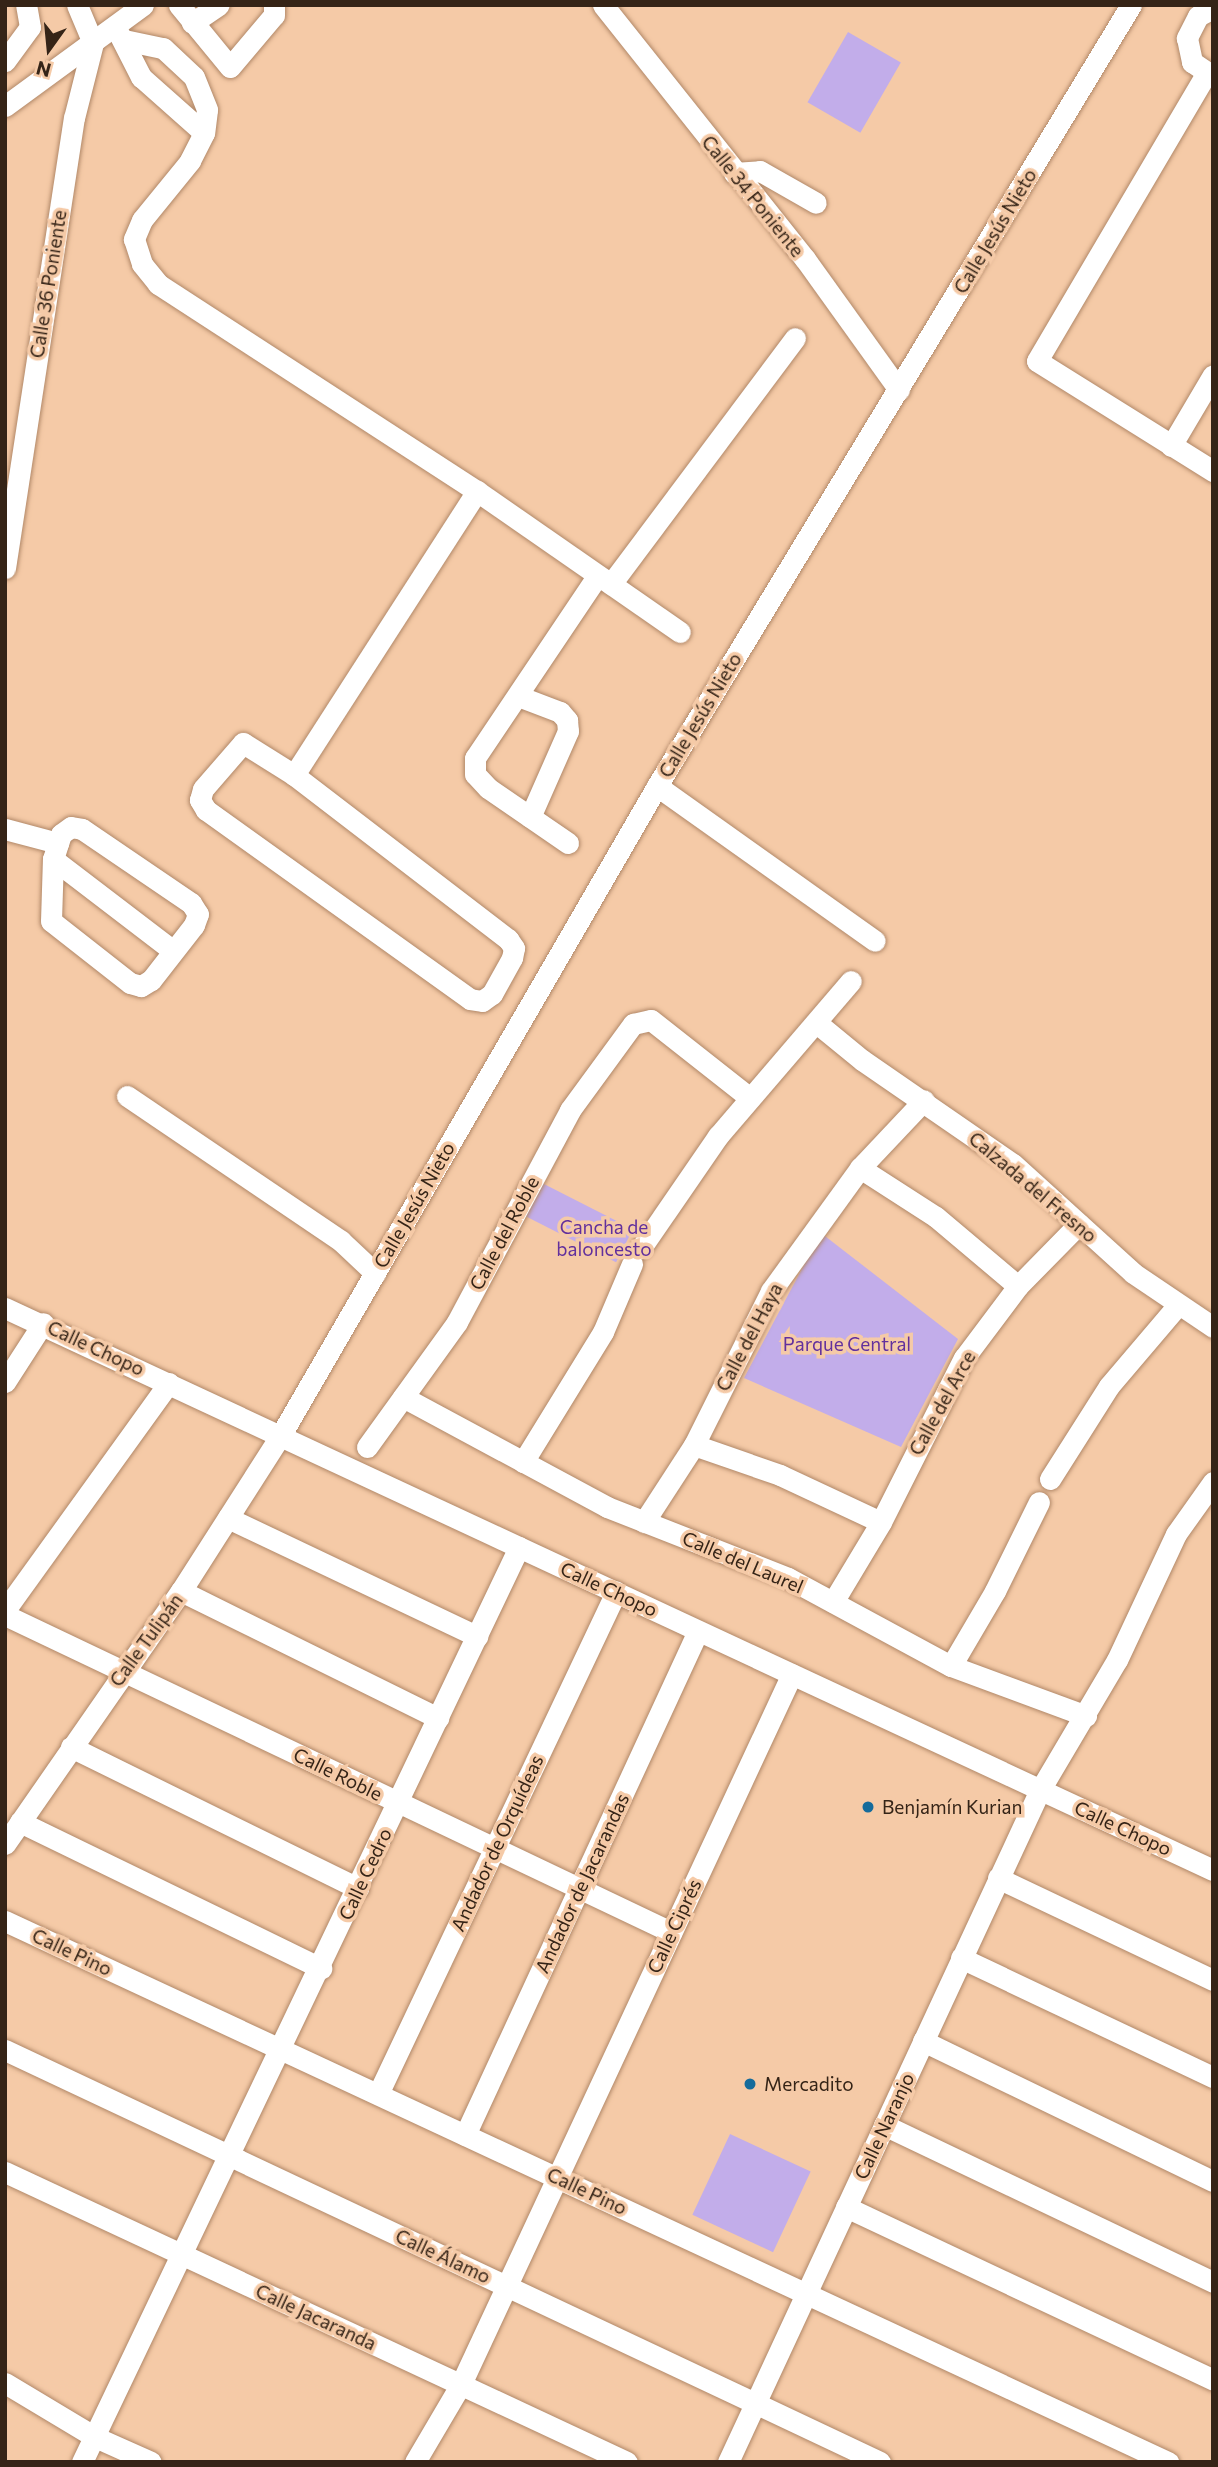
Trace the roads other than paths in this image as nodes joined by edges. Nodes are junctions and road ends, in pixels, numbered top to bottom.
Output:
1 (26, 5) edge
2 (77, 5) edge
3 (143, 5) edge
4 (179, 5) edge
5 (219, 5) edge
6 (274, 5) edge
7 (603, 5) edge
8 (1131, 5) edge
9 (1213, 8) edge
10 (192, 23) junction
11 (119, 33) junction
12 (93, 43) junction
13 (5, 64) edge
14 (230, 67) junction
15 (1209, 75) edge
16 (25, 91) junction
17 (205, 99) junction
18 (5, 106) edge
19 (204, 132) junction
20 (734, 173) junction
21 (816, 203) dead end
22 (794, 338) dead end
23 (1213, 375) edge
24 (899, 390) junction
25 (15, 438) edge
26 (1171, 446) junction
27 (1213, 471) edge
28 (477, 491) junction
29 (5, 568) edge
30 (605, 580) junction
31 (680, 632) dead end
32 (518, 696) junction
33 (294, 775) junction
34 (657, 786) junction
35 (530, 817) junction
36 (5, 829) edge
37 (568, 842) dead end
38 (55, 851) junction
39 (875, 941) dead end
40 (172, 950) junction
41 (851, 981) dead end
42 (818, 1024) junction
43 (127, 1096) dead end
44 (750, 1098) junction
45 (925, 1100) junction
46 (860, 1168) junction
47 (1079, 1224) junction
48 (375, 1273) junction
49 (1018, 1286) junction
50 (1178, 1306) junction
51 (5, 1308) edge
52 (43, 1323) junction
53 (1213, 1327) edge
54 (5, 1382) edge
55 (169, 1383) junction
56 (403, 1397) junction
57 (282, 1433) junction
58 (694, 1445) junction
59 (366, 1447) dead end
60 (523, 1462) junction
61 (1050, 1479) dead end
62 (1213, 1482) edge
63 (1039, 1502) dead end
64 (228, 1518) junction
65 (644, 1522) junction
66 (881, 1522) junction
67 (519, 1547) junction
68 (181, 1591) junction
69 (616, 1592) junction
70 (833, 1602) junction
71 (5, 1612) edge
72 (698, 1630) junction
73 (477, 1636) junction
74 (951, 1667) junction
75 (123, 1671) junction
76 (792, 1674) junction
77 (1086, 1716) junction
78 (438, 1718) junction
79 (71, 1747) junction
80 (1040, 1790) junction
81 (398, 1804) junction
82 (20, 1822) junction
83 (5, 1843) edge
84 (494, 1849) junction
85 (1213, 1870) edge
86 (999, 1878) junction
87 (358, 1888) junction
88 (579, 1889) junction
89 (5, 1922) edge
90 (671, 1932) junction
91 (961, 1958) junction
92 (321, 1968) junction
93 (1213, 1980) edge
94 (923, 2041) junction
95 (282, 2049) junction
96 (5, 2050) edge
97 (1213, 2077) edge
98 (378, 2094) junction
99 (884, 2125) junction
100 (465, 2135) junction
101 (231, 2156) junction
102 (5, 2172) edge
103 (556, 2177) junction
104 (1213, 2181) edge
105 (846, 2207) junction
106 (183, 2254) junction
107 (1213, 2282) edge
108 (507, 2285) junction
109 (806, 2294) junction
110 (1213, 2380) edge
111 (5, 2383) edge
112 (461, 2384) junction
113 (756, 2402) junction
114 (95, 2437) junction
115 (82, 2462) edge
116 (151, 2462) edge
117 (415, 2462) edge
118 (626, 2462) edge
119 (728, 2462) edge
120 (880, 2462) edge
121 (1168, 2462) edge

1 - 13 street
2 - 12 street
3 - 11 street
4 - 10 street
5 - 10 street
6 - 14 street
7 - 20 street, Calle 34 Poniente
8 - 24 street, Calle Jesús Nieto
9 - 15 street
10 - 14 street
11 - 12 street
11 - 17 street
11 - 19 street
12 - 16 street
12 - 25 street, Calle 36 Poniente
13 - 16 street
14 - 17 street
15 - 26 street
16 - 18 street
17 - 19 street
19 - 28 street
20 - 21 street
20 - 24 street, Calle 34 Poniente
22 - 30 street
23 - 26 street
24 - 34 street, Calle Jesús Nieto
25 - 29 street, Calle 36 Poniente
26 - 27 street
28 - 30 street
28 - 33 street
30 - 31 street
30 - 32 street
32 - 35 street
32 - 35 street
33 - 33 street
34 - 39 street
34 - 48 street, Calle Jesús Nieto
35 - 37 street
36 - 38 street
38 - 40 street
38 - 40 street
38 - 40 street
41 - 42 street
42 - 44 street
42 - 45 street, Calzada del Fresno
43 - 48 street
44 - 56 street, Calle del Roble
44 - 60 street
45 - 46 street, Calle del Haya
45 - 47 street, Calzada del Fresno
46 - 49 street
46 - 58 street, Calle del Haya
47 - 49 street, Calle del Arce
47 - 50 street, Calzada del Fresno
48 - 57 street, Calle Jesús Nieto
49 - 66 street, Calle del Arce
50 - 53 street, Calzada del Fresno
50 - 61 street
51 - 52 street, Calle Chopo
52 - 54 street
52 - 55 street, Calle Chopo
55 - 57 street, Calle Chopo
55 - 71 street
56 - 59 street, Calle del Roble
56 - 60 street, Calle del Laurel
57 - 64 street, Calle Tulipán
57 - 67 street, Calle Chopo
58 - 65 street, Calle del Haya
58 - 66 street
60 - 65 street, Calle del Laurel
62 - 77 street
63 - 74 street
64 - 68 street, Calle Tulipán
64 - 73 street
65 - 70 street, Calle del Laurel
66 - 70 street, Calle del Arce
67 - 69 street, Calle Chopo
67 - 73 street, Calle Cedro
68 - 75 street, Calle Tulipán
68 - 78 street
69 - 72 street, Calle Chopo
69 - 84 street, Andador de Orquídeas
70 - 74 street, Calle del Laurel
71 - 75 street, Calle Roble
72 - 76 street, Calle Chopo
72 - 88 street, Andador de Jacarandas
73 - 78 street, Calle Cedro
74 - 77 street, Calle del Laurel
75 - 79 street, Calle Tulipán
75 - 81 street, Calle Roble
76 - 80 street, Calle Chopo
76 - 90 street, Calle Ciprés
77 - 80 street
78 - 81 street, Calle Cedro
79 - 82 street, Calle Tulipán
79 - 87 street
80 - 85 street, Calle Chopo
80 - 86 street, Calle Naranjo
81 - 84 street, Calle Roble
81 - 87 street, Calle Cedro
82 - 83 street, Calle Tulipán
82 - 92 street
84 - 88 street, Calle Roble
84 - 98 street, Andador de Orquídeas
86 - 91 street, Calle Naranjo
86 - 93 street
87 - 92 street, Calle Cedro
88 - 90 street, Calle Roble
88 - 100 street, Andador de Jacarandas
89 - 95 street, Calle Pino
90 - 103 street, Calle Ciprés
91 - 94 street, Calle Naranjo
91 - 97 street
92 - 95 street, Calle Cedro
94 - 99 street, Calle Naranjo
94 - 104 street
95 - 98 street, Calle Pino
95 - 101 street, Calle Cedro
96 - 101 street, Calle Álamo
98 - 100 street, Calle Pino
99 - 105 street, Calle Naranjo
99 - 107 street
100 - 103 street, Calle Pino
101 - 106 street, Calle Cedro
101 - 108 street, Calle Álamo
102 - 106 street, Calle Jacaranda
103 - 108 street, Calle Ciprés
103 - 109 street, Calle Pino
105 - 109 street, Calle Naranjo
105 - 110 street
106 - 112 street, Calle Jacaranda
106 - 114 street, Calle Cedro
108 - 112 street, Calle Ciprés
108 - 113 street, Calle Álamo
109 - 113 street, Calle Naranjo
109 - 121 street, Calle Pino
111 - 114 street
112 - 117 street, Calle Ciprés
112 - 118 street, Calle Jacaranda
113 - 119 street, Calle Naranjo
113 - 120 street, Calle Álamo
114 - 115 street, Calle Cedro
114 - 116 street

